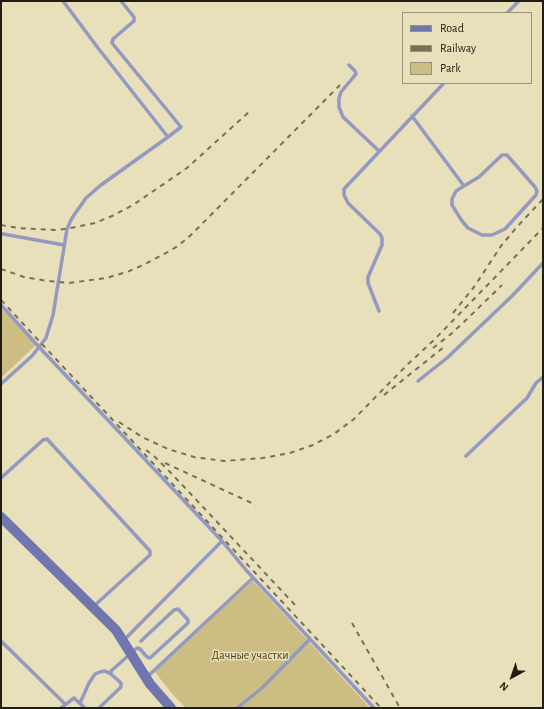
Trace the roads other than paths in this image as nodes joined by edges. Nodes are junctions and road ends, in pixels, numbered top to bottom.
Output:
1 (63, 1) edge
2 (121, 1) edge
3 (518, 1) edge
4 (508, 12) edge
5 (349, 65) dead end
6 (443, 84) edge
7 (412, 116) junction
8 (168, 137) junction
9 (379, 151) junction
10 (464, 186) junction
11 (3, 234) dead end
12 (64, 245) junction
13 (543, 263) edge
14 (1, 305) edge
15 (378, 311) dead end
16 (39, 347) junction
17 (543, 377) edge
18 (418, 381) dead end
19 (1, 384) edge
20 (466, 456) dead end
21 (1, 478) edge
22 (1, 516) edge
23 (222, 541) junction
24 (254, 578) junction
25 (93, 607) junction
26 (310, 639) junction
27 (1, 641) edge
28 (123, 641) junction
29 (141, 641) dead end
30 (131, 653) junction
31 (111, 674) junction
32 (146, 678) junction
33 (80, 703) junction
34 (65, 704) junction
35 (61, 708) edge
36 (85, 708) edge
37 (99, 708) edge
38 (171, 708) edge
39 (237, 708) edge
40 (374, 708) edge

1 - 8 lane
2 - 8 lane
3 - 4 lane
5 - 9 lane
6 - 7 lane
7 - 9 lane
7 - 10 lane
8 - 12 lane
9 - 15 lane
10 - 10 lane
11 - 12 lane
12 - 16 lane
13 - 18 lane
14 - 16 lane
16 - 19 lane
16 - 23 lane
17 - 20 lane
21 - 25 lane
22 - 25 main road
23 - 24 lane
23 - 28 lane
24 - 26 lane
24 - 32 lane
25 - 28 main road
26 - 39 lane
26 - 40 lane
27 - 34 lane
28 - 30 main road
29 - 30 lane
30 - 31 lane
30 - 32 main road
31 - 33 lane
31 - 37 lane
32 - 38 main road
33 - 34 lane
33 - 36 lane
34 - 35 lane

